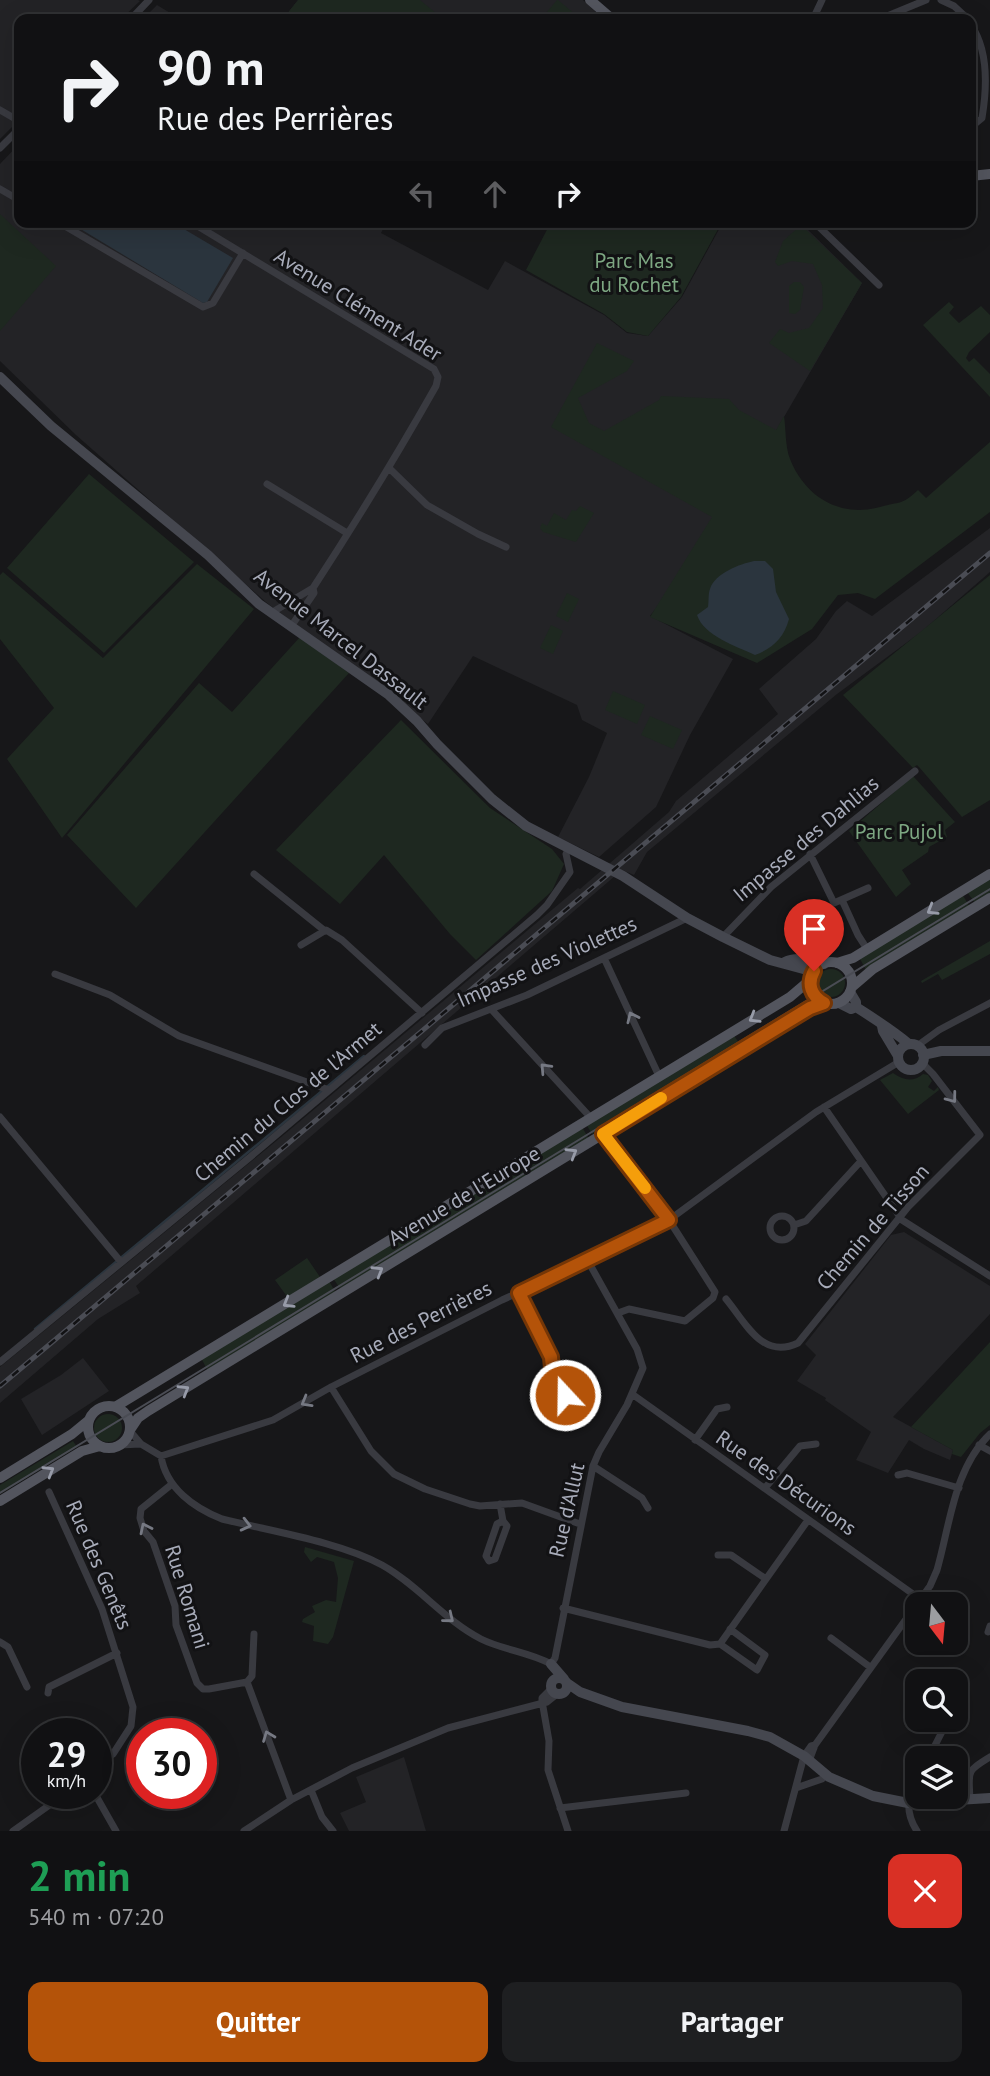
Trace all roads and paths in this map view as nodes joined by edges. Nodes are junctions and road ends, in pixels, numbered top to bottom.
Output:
1 (149, 0) edge
2 (590, 0) edge
3 (926, 0) edge
4 (942, 0) edge
5 (136, 14) edge
6 (606, 14) edge
7 (892, 14) edge
8 (963, 14) edge
9 (976, 35) edge
10 (976, 123) edge
11 (14, 134) edge
12 (0, 148) edge
13 (68, 228) edge
14 (201, 228) edge
15 (820, 228) edge
16 (243, 253) junction
17 (878, 285) dead end
18 (0, 377) edge
19 (389, 468) junction
20 (267, 484) dead end
21 (347, 533) junction
22 (506, 547) dead end
23 (313, 588) junction
24 (271, 612) junction
25 (292, 625) junction
26 (915, 771) dead end
27 (568, 849) junction
28 (810, 854) junction
29 (254, 874) dead end
30 (990, 874) edge
31 (868, 888) dead end
32 (990, 898) edge
33 (842, 900) junction
34 (687, 918) junction
35 (325, 931) junction
36 (723, 937) junction
37 (301, 945) dead end
38 (867, 949) junction
39 (604, 958) junction
40 (785, 962) junction
41 (837, 963) junction
42 (824, 964) junction
43 (55, 974) dead end
44 (811, 978) junction
45 (851, 989) junction
46 (824, 1003) junction
47 (839, 1003) junction
48 (990, 1003) edge
49 (856, 1007) junction
50 (491, 1009) junction
51 (421, 1011) junction
52 (882, 1026) junction
53 (425, 1045) dead end
54 (990, 1051) edge
55 (918, 1052) junction
56 (899, 1059) junction
57 (659, 1076) junction
58 (326, 1089) junction
59 (824, 1107) junction
60 (0, 1117) edge
61 (591, 1118) junction
62 (603, 1134) junction
63 (861, 1161) junction
64 (899, 1217) junction
65 (669, 1220) junction
66 (794, 1225) dead end
67 (588, 1261) junction
68 (121, 1262) junction
69 (990, 1276) edge
70 (519, 1293) junction
71 (726, 1299) dead end
72 (618, 1313) junction
73 (0, 1362) edge
74 (331, 1387) junction
75 (632, 1394) junction
76 (565, 1395) dead end
77 (115, 1407) junction
78 (727, 1407) dead end
79 (89, 1420) junction
80 (130, 1431) junction
81 (990, 1434) edge
82 (695, 1440) junction
83 (141, 1444) junction
84 (816, 1444) dead end
85 (120, 1445) junction
86 (979, 1445) junction
87 (100, 1446) junction
88 (990, 1451) edge
89 (161, 1456) junction
90 (593, 1466) junction
91 (898, 1475) dead end
92 (0, 1478) edge
93 (172, 1484) junction
94 (765, 1488) junction
95 (959, 1488) junction
96 (49, 1492) dead end
97 (0, 1501) edge
98 (500, 1504) junction
99 (648, 1508) dead end
100 (808, 1520) junction
101 (503, 1521) junction
102 (580, 1524) junction
103 (718, 1555) dead end
104 (766, 1578) junction
105 (910, 1592) edge
106 (925, 1592) edge
107 (563, 1608) junction
108 (905, 1620) edge
109 (730, 1629) junction
110 (254, 1634) dead end
111 (831, 1638) dead end
112 (0, 1642) edge
113 (720, 1644) junction
114 (117, 1653) junction
115 (551, 1664) junction
116 (870, 1668) junction
117 (247, 1682) junction
118 (27, 1687) dead end
119 (559, 1687) junction
120 (48, 1693) dead end
121 (542, 1701) junction
122 (112, 1755) edge
123 (990, 1757) edge
124 (807, 1759) junction
125 (826, 1775) junction
126 (796, 1788) junction
127 (312, 1790) junction
128 (686, 1793) dead end
129 (990, 1798) edge
130 (291, 1800) junction
131 (970, 1800) joint
132 (905, 1803) edge
133 (561, 1808) junction
134 (44, 1809) edge
135 (103, 1809) edge
136 (909, 1809) edge
137 (13, 1831) edge
138 (116, 1831) edge
139 (244, 1831) edge
140 (333, 1831) edge
141 (568, 1831) edge
142 (784, 1831) edge
143 (917, 1831) edge

1 - 5 street
2 - 6 main road
3 - 7 street
4 - 8 street
9 - 10 street
11 - 12 street
13 - 16 street
14 - 16 street, Avenue Clément Ader
15 - 17 street
16 - 19 street, Avenue Clément Ader
18 - 24 street, Avenue Marcel Dassault
19 - 21 street, Avenue Clément Ader
19 - 22 street
20 - 21 street
21 - 23 street, Avenue Clément Ader
23 - 24 street
23 - 25 street, Avenue Clément Ader
24 - 25 street, Avenue Marcel Dassault
25 - 27 street, Avenue Marcel Dassault
26 - 28 street, Impasse des Dahlias
27 - 34 street, Avenue Marcel Dassault
27 - 51 street, Chemin du Clos de l'Armet
28 - 33 street
28 - 36 street, Impasse des Dahlias
29 - 35 street
30 -> 38 main road
31 - 33 street
32 - 45 main road
33 - 38 street
34 - 36 street, Avenue Marcel Dassault
34 - 39 street, Impasse des Violettes
35 - 37 street
35 - 51 street
36 - 40 street, Avenue Marcel Dassault
38 - 41 main road
39 - 50 street, Impasse des Violettes
57 -> 39 street
40 - 42 street, Avenue Marcel Dassault
40 - 44 street, Avenue Marcel Dassault
41 - 42 main road
41 - 45 main road
42 - 44 main road
43 - 58 street
44 - 46 main road
44 -> 57 main road, Avenue de l'Europe
45 - 47 main road
45 - 49 street
46 - 47 main road
46 - 62 main road, Avenue de l'Europe
47 - 49 street
48 - 55 street
49 - 52 street
50 - 53 street, Impasse des Violettes
61 -> 50 street
51 - 58 street, Chemin du Clos de l'Armet
52 - 55 street
52 - 56 street
54 - 55 street
55 - 56 street
55 - 56 street
55 -> 64 street, Chemin de Tisson
56 - 59 street, Rue des Perrières
57 - 61 main road, Avenue de l'Europe
58 - 68 street, Chemin du Clos de l'Armet
59 - 63 street
59 - 65 street, Rue des Perrières
60 - 68 street
61 -> 77 main road, Avenue de l'Europe
62 - 65 street
80 -> 62 main road, Avenue de l'Europe
63 - 64 street
63 - 66 street
64 - 69 street
64 - 71 street, Chemin de Tisson
65 - 67 street, Rue des Perrières
65 - 72 street
67 - 70 street, Rue des Perrières
67 - 72 street, Rue d'Allut
68 - 73 street, Chemin du Clos de l'Armet
70 - 74 street, Rue des Perrières
70 - 76 street
72 - 75 street, Rue d'Allut
74 -> 89 street, Rue des Perrières
74 - 98 street
75 - 82 street, Rue des Décurions
75 - 90 street, Rue d'Allut
77 - 79 main road
77 - 80 main road
78 - 82 street
79 - 87 main road
79 - 92 main road
80 - 83 street
80 - 85 main road
81 - 86 street
82 - 94 street, Rue des Décurions
83 - 85 street
83 - 89 street
84 - 94 street
85 - 87 main road
86 - 88 street
86 - 95 street
97 -> 87 main road
89 - 93 street
90 - 99 street
90 - 102 street, Rue d'Allut
91 - 95 street
93 -> 115 street
117 -> 93 street, Rue Romani
94 - 100 street, Rue des Décurions
95 - 106 street
96 - 114 street, Rue des Genêts
98 - 101 street
98 - 102 street
100 - 104 street
100 - 105 street, Rue des Décurions
101 - 101 street
102 - 107 street, Rue d'Allut
103 - 104 street
104 - 109 street
107 - 113 street
107 - 115 street, Rue d'Allut
108 - 116 street
109 - 113 street
109 - 113 street
110 - 117 street
111 - 116 street
112 - 118 street
114 - 120 street, Rue des Genêts
114 - 122 street, Rue des Genêts
115 - 119 street
116 - 124 street
130 -> 117 street
119 - 121 street
119 - 124 street
121 - 127 street
121 - 133 street
123 - 131 street
124 - 125 street
124 - 126 street
125 - 126 street
125 - 132 street
126 - 142 street
127 - 130 street
127 - 140 street
128 - 133 street
129 - 131 street
130 - 139 street
133 - 141 street
134 - 137 street
135 - 138 street
136 - 143 street

